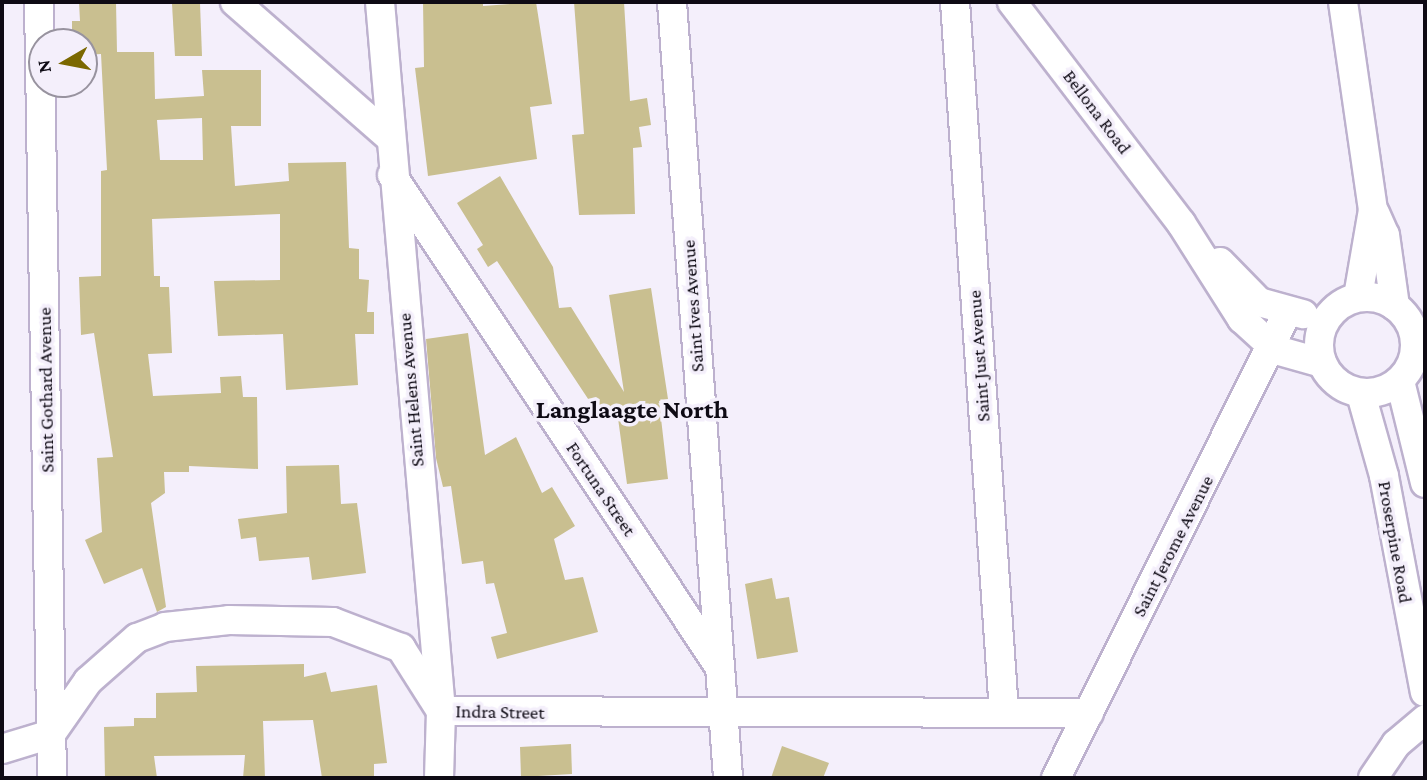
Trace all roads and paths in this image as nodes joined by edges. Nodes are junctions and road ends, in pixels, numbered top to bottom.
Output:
1 (39, 2) edge
2 (235, 2) edge
3 (380, 2) edge
4 (672, 2) edge
5 (955, 2) edge
6 (1012, 2) edge
7 (1343, 2) edge
8 (388, 136) junction
9 (391, 173) junction
10 (1373, 210) junction
11 (1181, 223) junction
12 (1358, 298) junction
13 (1408, 311) edge
14 (1331, 312) junction
15 (1287, 313) junction
16 (1274, 348) junction
17 (1322, 363) junction
18 (1411, 371) edge
19 (1361, 394) junction
20 (1425, 483) edge
21 (718, 665) junction
22 (1425, 692) edge
23 (441, 711) junction
24 (1004, 711) junction
25 (724, 713) junction
26 (1089, 713) junction
27 (1425, 720) edge
28 (51, 734) junction
29 (2, 749) edge
30 (52, 778) edge
31 (439, 778) edge
32 (728, 778) edge
33 (1056, 778) edge
34 (1373, 778) edge

1 - 28 street, Saint Gothard Avenue
2 - 8 street
3 - 8 street, Saint Helens Avenue
4 - 21 street, Saint Ives Avenue
5 - 24 street, Saint Just Avenue
6 - 11 street, Bellona Road
7 - 10 street, Proserpine Road
8 - 9 street, Saint Helens Avenue
9 - 21 street, Fortuna Street
9 - 23 street, Saint Helens Avenue
10 - 12 street, Proserpine Road
10 - 13 street, Proserpine Road
11 - 15 street, Bellona Road
11 - 16 street, Bellona Road
12 - 13 street
12 - 14 street
13 - 18 street, Proserpine Road
14 - 15 street
14 - 17 street
15 - 16 street, Saint Jerome Avenue
16 - 17 street
16 - 26 street, Saint Jerome Avenue
17 - 19 street
18 - 19 street
18 - 20 street, Proserpine Road
19 - 22 street, Proserpine Road
21 - 25 street, Saint Ives Avenue
23 - 25 street, Indra Street
23 - 28 street, Indra Street
23 - 31 street, Saint Helens Avenue
24 - 25 street, Indra Street
24 - 26 street, Indra Street
25 - 32 street, Saint Ives Avenue
26 - 33 street, Saint Jerome Avenue
27 - 34 street
28 - 29 street
28 - 30 street, Saint Gothard Avenue

